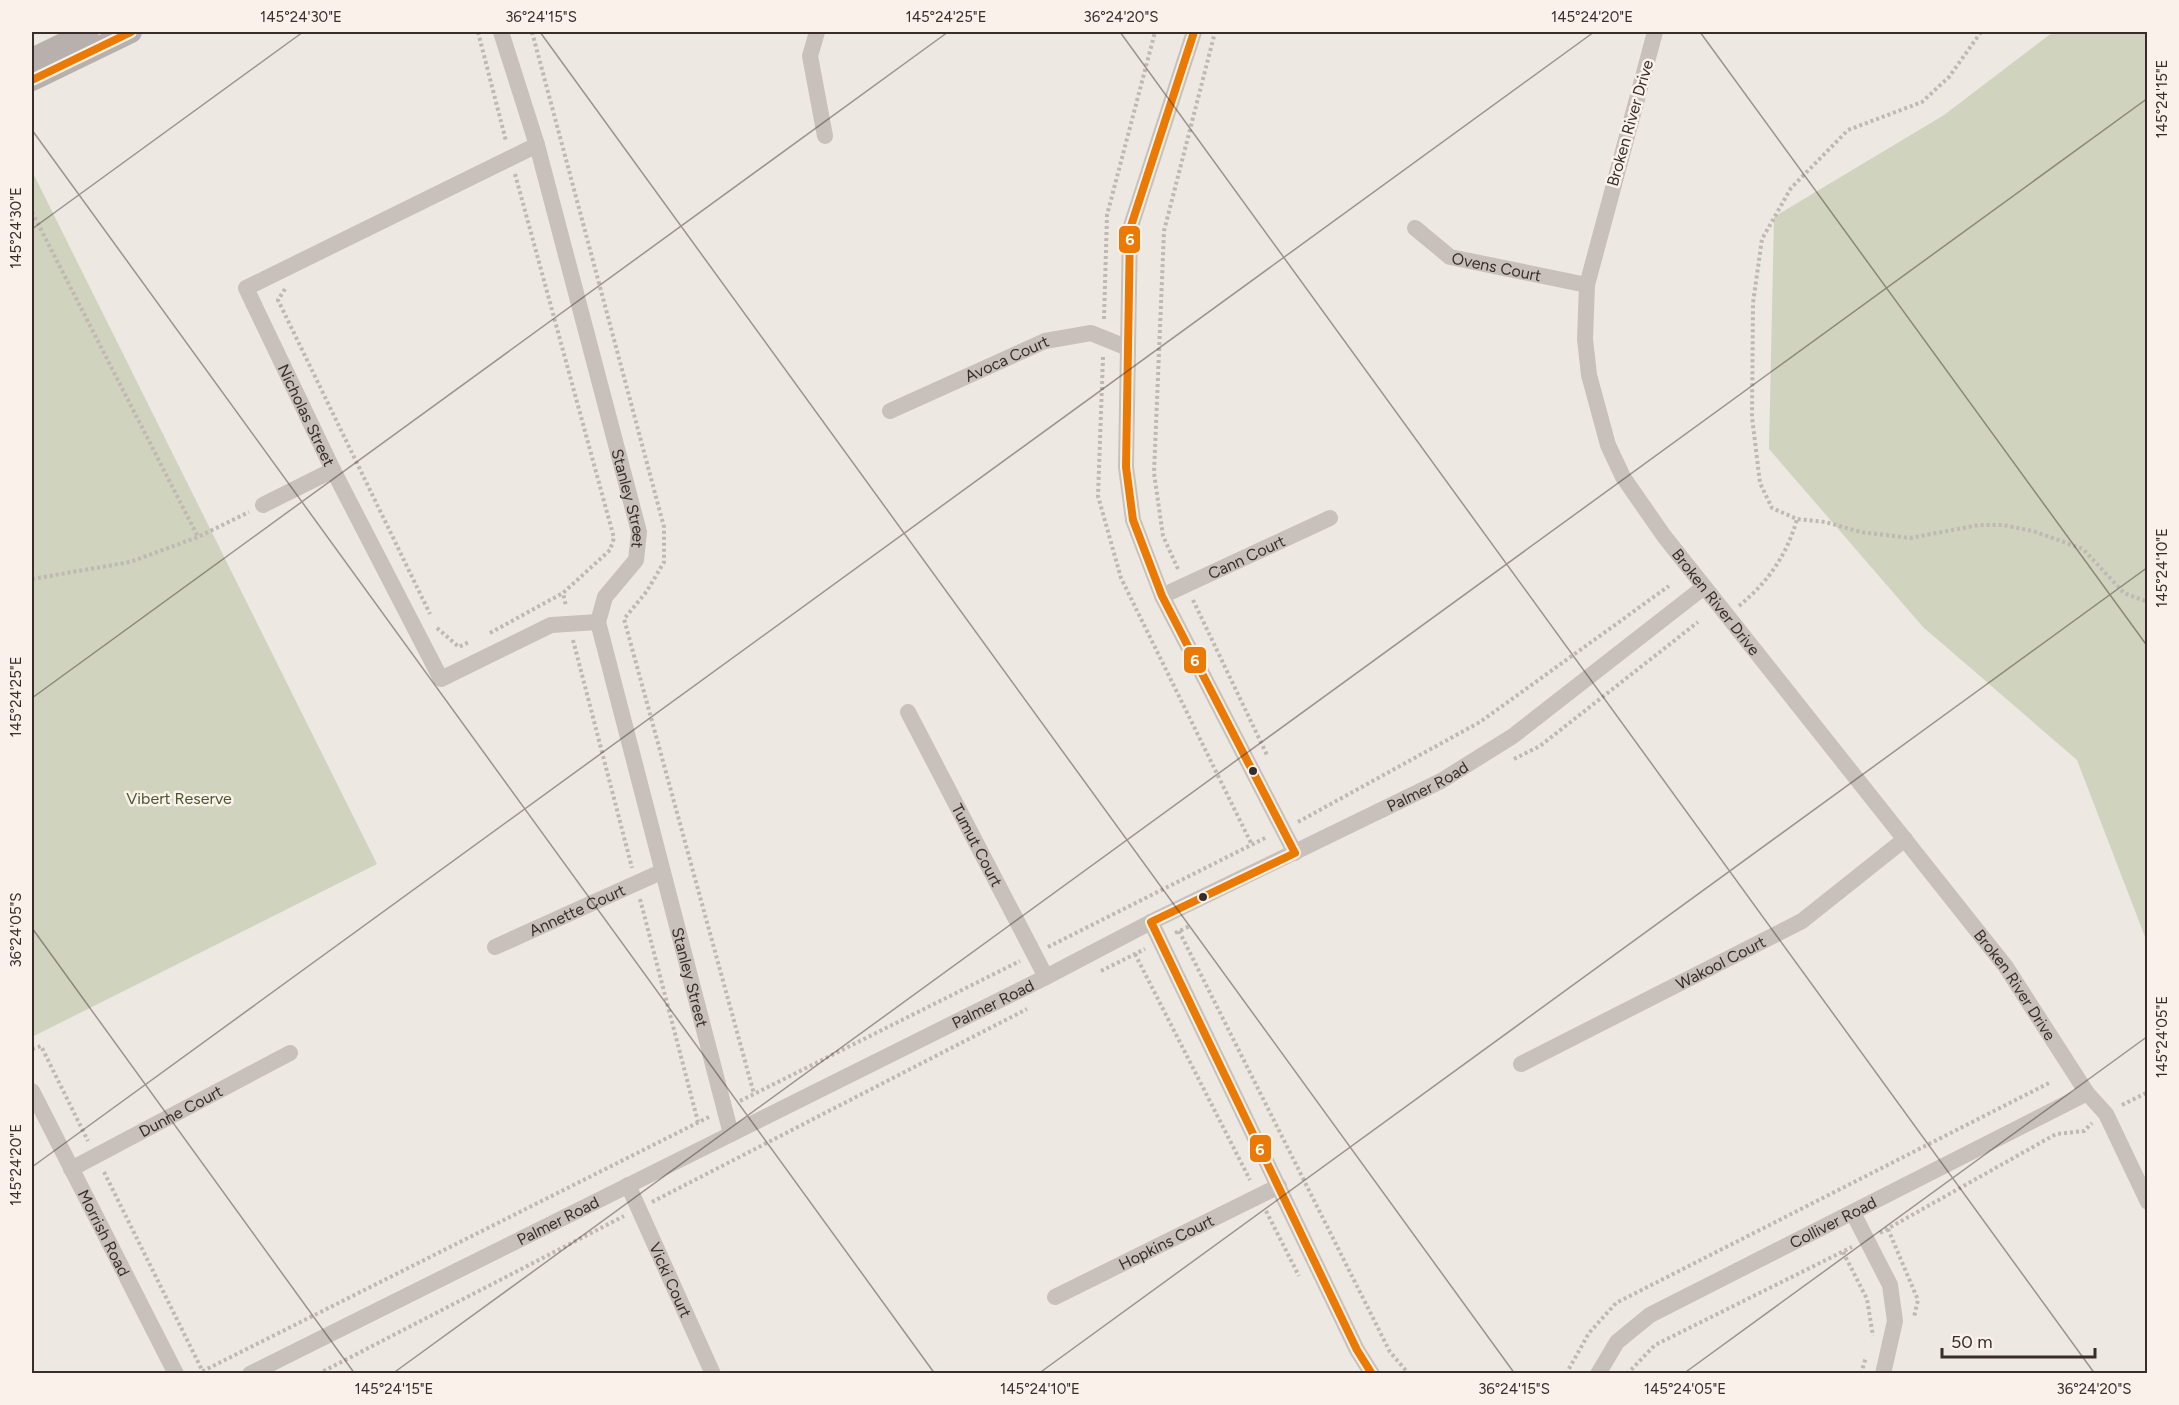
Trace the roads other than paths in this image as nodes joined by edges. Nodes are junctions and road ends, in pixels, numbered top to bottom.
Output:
1 (88, 32) edge
2 (501, 32) edge
3 (817, 32) edge
4 (1194, 32) edge
5 (1655, 32) edge
6 (119, 34) edge
7 (32, 59) edge
8 (32, 80) edge
9 (825, 136) dead end
10 (537, 145) junction
11 (1415, 228) dead end
12 (1587, 285) junction
13 (1128, 348) junction
14 (890, 411) dead end
15 (333, 470) junction
16 (263, 505) road end
17 (1330, 518) dead end
18 (1704, 587) junction
19 (1162, 596) junction
20 (598, 622) junction
21 (908, 712) dead end
22 (1905, 839) junction
23 (1294, 854) junction
24 (661, 872) junction
25 (1150, 922) junction
26 (495, 948) dead end
27 (1046, 977) junction
28 (290, 1053) dead end
29 (1521, 1064) dead end
30 (32, 1091) edge
31 (2088, 1093) junction
32 (730, 1134) junction
33 (71, 1169) junction
34 (628, 1185) junction
35 (1279, 1186) junction
36 (2145, 1194) edge
37 (1853, 1213) junction
38 (1055, 1297) dead end
39 (176, 1374) edge
40 (250, 1374) edge
41 (713, 1374) edge
42 (1372, 1374) edge
43 (1598, 1374) edge
44 (1883, 1374) edge

1 - 7 main road
2 - 10 street, Stanley Street
3 - 9 street
4 - 13 street
5 - 12 street, Broken River Drive
6 - 8 main road
10 - 15 street, Nicholas Street
10 - 20 street, Stanley Street
11 - 12 street, Ovens Court
12 - 18 street, Broken River Drive
13 - 14 street, Avoca Court
13 - 19 street
15 - 16 street
15 - 20 street, Nicholas Street
17 - 19 street, Cann Court
18 - 22 street, Broken River Drive
18 - 23 street, Palmer Road
19 - 23 street
20 - 24 street, Stanley Street
21 - 27 street, Tumut Court
22 - 29 street, Wakool Court
22 - 31 street, Broken River Drive
23 - 25 street, Palmer Road
24 - 26 street, Annette Court
24 - 32 street, Stanley Street
25 - 27 street, Palmer Road
25 - 35 street
27 - 32 street, Palmer Road
28 - 33 street, Dunne Court
30 - 33 street, Morrish Road
31 - 36 street, Broken River Drive
31 - 37 street, Colliver Road
32 - 34 street, Palmer Road
33 - 39 street, Morrish Road
34 - 40 street, Palmer Road
34 - 41 street, Vicki Court
35 - 38 street, Hopkins Court
35 - 42 street
37 - 43 street, Colliver Road
37 - 44 street

